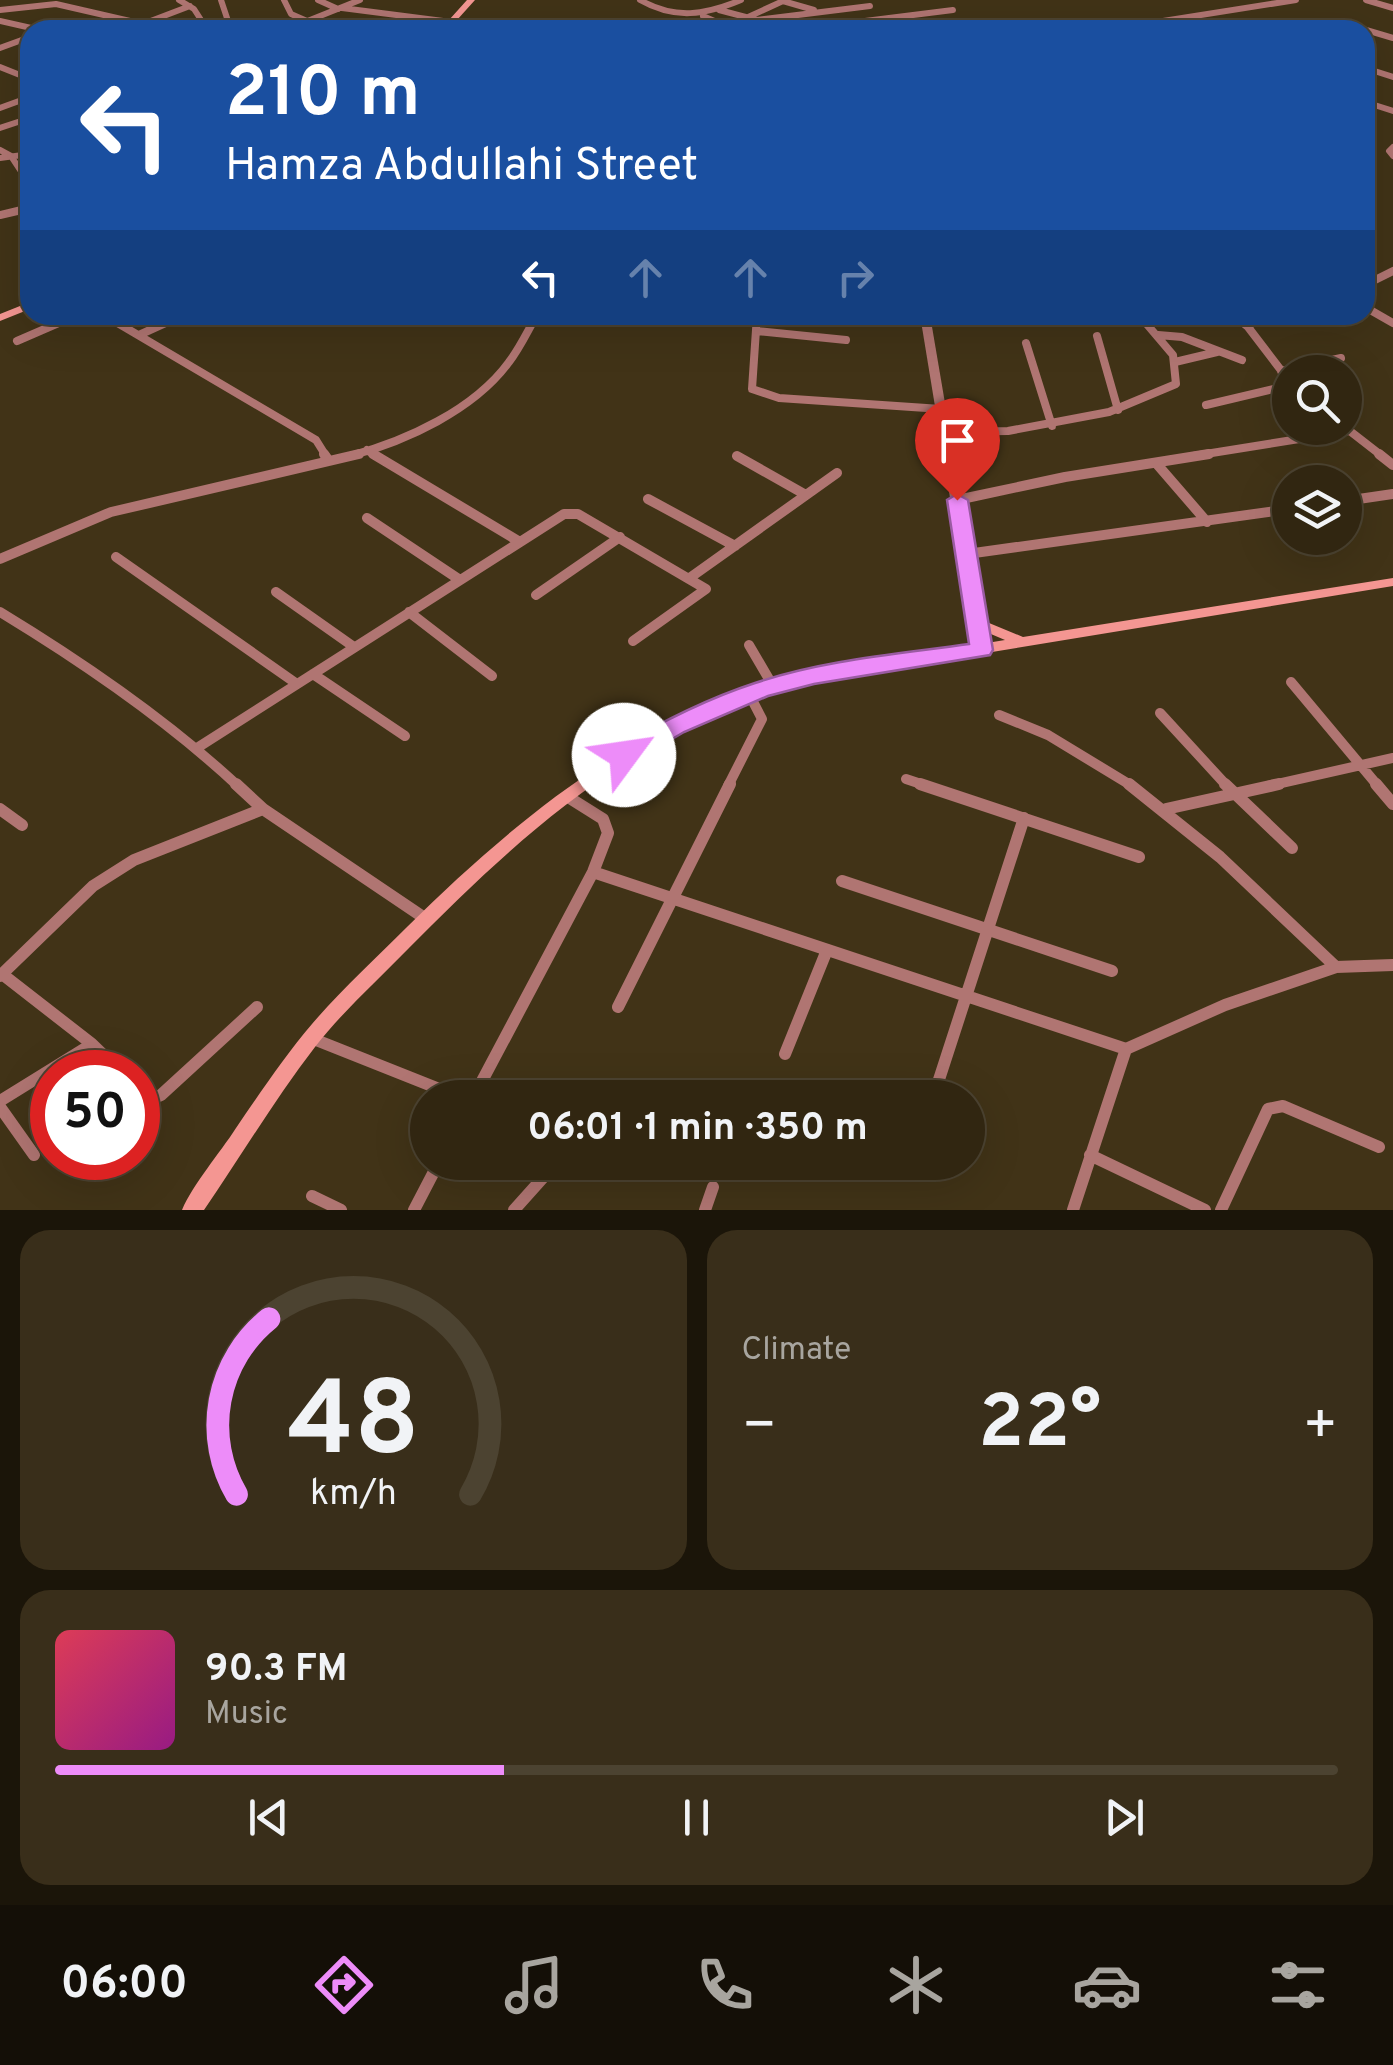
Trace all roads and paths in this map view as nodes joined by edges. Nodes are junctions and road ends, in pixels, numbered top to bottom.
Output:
1 (179, 0) edge
2 (284, 0) edge
3 (318, 0) edge
4 (360, 0) edge
5 (472, 0) edge
6 (640, 0) edge
7 (726, 0) edge
8 (784, 0) edge
9 (858, 0) edge
10 (1296, 0) edge
11 (1366, 0) edge
12 (738, 1) edge
13 (190, 6) junction
14 (340, 6) edge
15 (1393, 8) edge
16 (0, 10) edge
17 (718, 10) junction
18 (953, 10) dead end
19 (821, 12) junction
20 (703, 16) junction
21 (745, 18) junction
22 (126, 20) edge
23 (153, 20) edge
24 (201, 20) edge
25 (305, 20) edge
26 (309, 20) edge
27 (416, 20) edge
28 (454, 20) edge
29 (712, 20) edge
30 (873, 20) edge
31 (1169, 20) edge
32 (1393, 147) edge
33 (0, 150) edge
34 (20, 155) edge
35 (11, 156) junction
36 (1393, 156) edge
37 (0, 158) edge
38 (20, 169) edge
39 (54, 325) edge
40 (122, 325) edge
41 (161, 325) edge
42 (532, 325) edge
43 (756, 325) edge
44 (927, 325) edge
45 (1151, 325) edge
46 (1245, 325) edge
47 (1248, 327) joint
48 (756, 331) junction
49 (139, 335) junction
50 (1158, 335) junction
51 (1097, 336) dead end
52 (846, 340) dead end
53 (17, 341) dead end
54 (1026, 344) dead end
55 (1218, 352) junction
56 (1272, 359) edge
57 (1242, 360) dead end
58 (1175, 362) junction
59 (1272, 388) edge
60 (1206, 406) dead end
61 (940, 409) junction
62 (1118, 410) junction
63 (1053, 423) junction
64 (945, 435) junction
65 (1362, 441) edge
66 (1272, 442) edge
67 (367, 450) junction
68 (737, 456) dead end
69 (329, 461) junction
70 (1156, 463) junction
71 (1393, 465) edge
72 (837, 474) dead end
73 (1393, 494) edge
74 (806, 496) junction
75 (648, 499) dead end
76 (1362, 499) edge
77 (957, 500) junction
78 (1272, 513) edge
79 (366, 518) dead end
80 (1207, 522) junction
81 (620, 538) junction
82 (520, 542) junction
83 (735, 546) junction
84 (967, 554) junction
85 (116, 557) dead end
86 (0, 559) edge
87 (691, 577) junction
88 (460, 580) junction
89 (1393, 582) edge
90 (276, 592) dead end
91 (536, 594) dead end
92 (0, 612) edge
93 (409, 612) junction
94 (977, 622) junction
95 (633, 641) dead end
96 (1029, 642) junction
97 (749, 646) dead end
98 (354, 648) junction
99 (981, 650) junction
100 (313, 674) junction
101 (492, 676) dead end
102 (1290, 682) dead end
103 (297, 684) junction
104 (773, 686) junction
105 (749, 694) junction
106 (1160, 713) dead end
107 (999, 715) dead end
108 (405, 736) dead end
109 (197, 748) junction
110 (1393, 758) edge
111 (1358, 766) junction
112 (906, 779) dead end
113 (1234, 794) junction
114 (568, 797) junction
115 (1393, 804) edge
116 (0, 808) edge
117 (263, 808) junction
118 (1166, 809) junction
119 (1024, 818) junction
120 (22, 826) dead end
121 (1292, 848) dead end
122 (1139, 857) dead end
123 (593, 872) junction
124 (842, 881) dead end
125 (671, 897) junction
126 (426, 919) junction
127 (986, 930) junction
128 (828, 950) junction
129 (1393, 964) edge
130 (1336, 967) junction
131 (1112, 971) dead end
132 (1, 975) edge
133 (964, 996) junction
134 (257, 1007) dead end
135 (618, 1007) dead end
136 (311, 1038) junction
137 (92, 1044) junction
138 (1126, 1049) junction
139 (98, 1050) edge
140 (786, 1054) dead end
141 (417, 1080) edge
142 (483, 1080) edge
143 (938, 1080) edge
144 (160, 1095) edge
145 (0, 1104) edge
146 (1379, 1146) dead end
147 (30, 1149) edge
148 (1090, 1155) junction
149 (430, 1180) edge
150 (541, 1180) edge
151 (714, 1187) dead end
152 (312, 1196) dead end
153 (192, 1210) edge
154 (341, 1210) edge
155 (414, 1210) edge
156 (514, 1210) edge
157 (705, 1210) edge
158 (1073, 1210) edge
159 (1206, 1210) edge
160 (1221, 1210) edge

1 - 13 street
2 - 25 street
3 - 14 street
4 - 14 street
5 - 28 main road
6 - 20 street
7 - 12 street
8 - 19 street
8 - 21 street
9 - 19 street
10 - 31 street
11 - 15 street
12 - 17 street
13 - 23 street
13 - 24 street
14 - 26 street
14 - 27 street
16 - 22 street
17 - 20 street
17 - 21 street
18 - 30 street
19 - 21 street
20 - 29 street
32 - 36 street
33 - 35 street
34 - 35 street
35 - 37 street
35 - 38 street
39 - 53 street
40 - 49 street
41 - 49 street
42 - 67 street
43 - 48 street
44 - 61 street
45 - 50 street
46 - 47 street
47 - 56 street
48 - 52 street
48 - 61 street
49 - 69 street
50 - 55 street
50 - 58 street
51 - 62 street
54 - 63 street
55 - 57 street
55 - 58 street
58 - 62 street
59 - 60 street
61 - 64 street
62 - 63 street
63 - 64 street
64 - 77 street
65 - 71 street
66 - 70 street
67 - 69 street
67 - 82 street
68 - 74 street
69 - 86 street
70 - 77 street
70 - 80 street
72 - 74 street
73 - 76 street
74 - 83 street
75 - 83 street
77 - 84 street
78 - 80 street
79 - 88 street
80 - 84 street
81 - 82 street
81 - 87 street
81 - 91 street
82 - 88 street
83 - 87 street
84 - 94 street
85 - 103 street
87 - 95 street
88 - 93 street
89 - 96 main road
90 - 98 street
92 - 109 street
93 - 98 street
93 - 101 street
94 - 96 main road
94 - 99 street
96 - 99 main road
97 - 104 street
98 - 100 street
99 - 104 main road
100 - 103 street
100 - 108 street
102 - 111 street
103 - 109 street
104 - 105 main road
105 - 114 main road
105 - 125 street
106 - 113 street
107 - 118 street
109 - 117 street
110 - 111 street
111 - 113 street
111 - 115 street
112 - 119 street
113 - 118 street
113 - 121 street
114 - 123 street
114 - 126 main road
116 - 120 street
117 - 126 street
117 - 132 street
118 - 130 street
119 - 122 street
119 - 127 street
123 - 125 street
123 - 142 street
124 - 127 street
125 - 128 street
125 - 135 street
126 - 136 main road
127 - 131 street
127 - 133 street
128 - 133 street
128 - 140 street
129 - 130 street
130 - 138 street
132 - 137 street
133 - 138 street
133 - 143 street
134 - 144 street
136 - 141 street
136 - 153 main road
137 - 139 street
137 - 145 street
138 - 148 street
145 - 147 street
146 - 160 street
148 - 158 street
148 - 159 street
149 - 155 street
150 - 156 street
151 - 157 street
152 - 154 street

